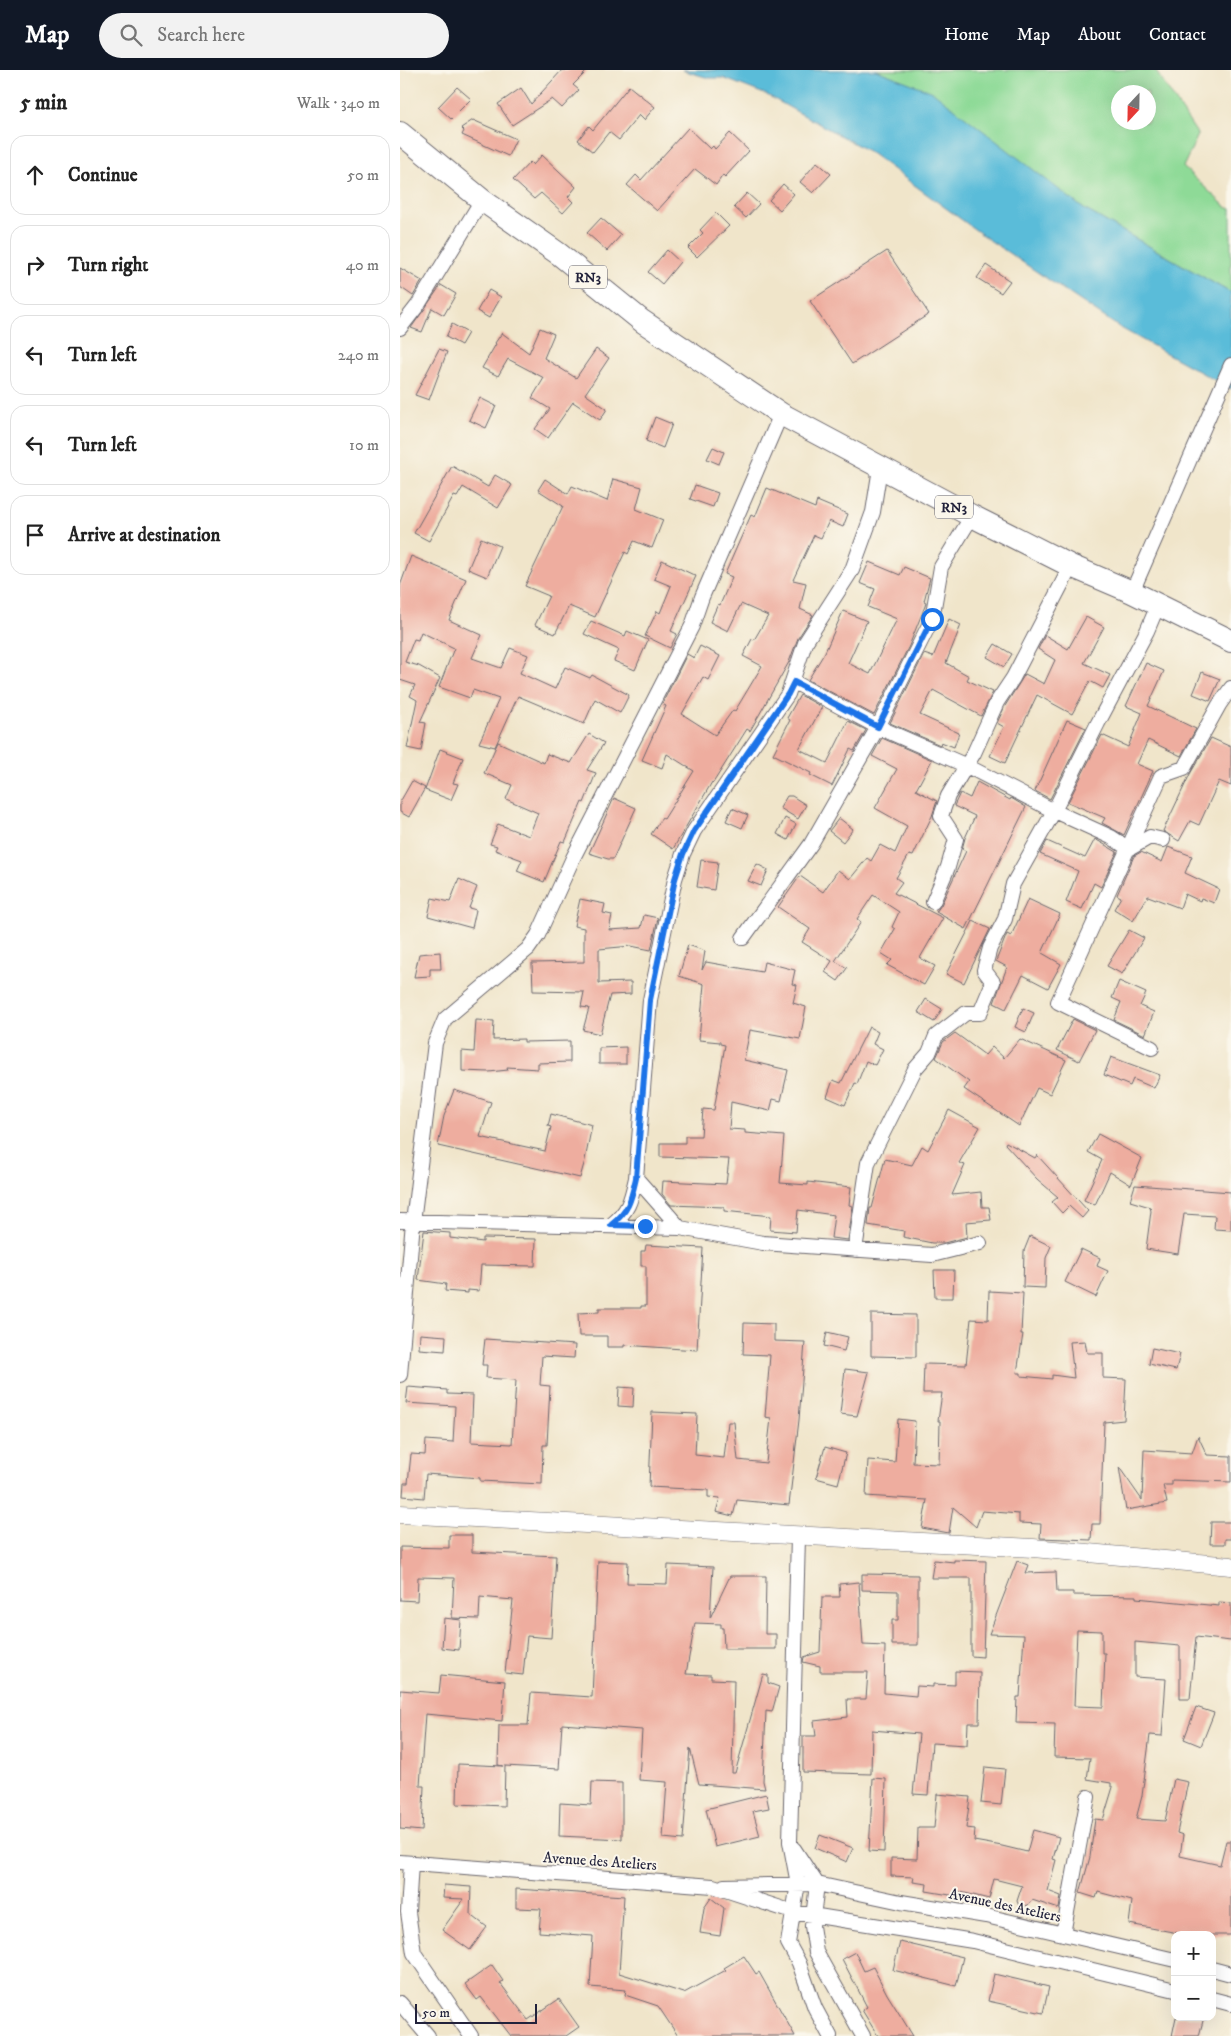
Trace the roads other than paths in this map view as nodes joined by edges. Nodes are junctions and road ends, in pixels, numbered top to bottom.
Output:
1 (400, 133) edge
2 (482, 200) junction
3 (400, 328) edge
4 (1231, 365) edge
5 (781, 414) junction
6 (880, 468) junction
7 (972, 516) junction
8 (1070, 566) junction
9 (1132, 592) junction
10 (1158, 605) junction
11 (1231, 642) edge
12 (794, 682) junction
13 (1231, 688) edge
14 (878, 727) junction
15 (967, 766) junction
16 (1054, 811) junction
17 (1163, 840) dead end
18 (1129, 849) junction
19 (933, 902) dead end
20 (742, 938) dead end
21 (1152, 1048) dead end
22 (636, 1178) junction
23 (406, 1222) edge
24 (611, 1225) junction
25 (680, 1228) junction
26 (980, 1243) dead end
27 (855, 1250) junction
28 (400, 1375) edge
29 (400, 1514) edge
30 (798, 1537) junction
31 (1231, 1566) edge
32 (1088, 1797) dead end
33 (790, 1842) junction
34 (405, 1862) edge
35 (798, 1884) junction
36 (817, 1884) junction
37 (713, 1886) junction
38 (793, 1912) junction
39 (814, 1915) junction
40 (1063, 1934) junction
41 (1171, 1959) edge
42 (1216, 1970) edge
43 (1231, 1974) edge
44 (1171, 1989) edge
45 (1216, 2000) edge
46 (400, 2003) edge
47 (1231, 2004) edge
48 (428, 2036) edge
49 (471, 2036) edge
50 (830, 2036) edge
51 (863, 2036) edge

1 - 2 highway, RN3
2 - 3 street
2 - 5 highway, RN3
4 - 9 street
5 - 6 highway, RN3
5 - 23 street
6 - 7 highway, RN3
6 - 12 street
7 - 8 highway, RN3
7 - 14 street
8 - 9 highway, RN3
8 - 15 street
9 - 10 highway, RN3
10 - 11 highway, RN3
10 - 16 street
12 - 14 street
12 - 22 street
13 - 18 street
14 - 15 street
14 - 20 street
15 - 16 street
15 - 19 street
16 - 18 street
16 - 27 street
17 - 18 street
18 - 21 street
22 - 24 street
22 - 25 street
23 - 24 street
23 - 28 street
24 - 25 street
25 - 27 street
26 - 27 street
29 - 30 street
30 - 31 street
30 - 33 street
32 - 40 street
33 - 35 street
33 - 36 street
34 - 37 street, Avenue des Ateliers
34 - 49 street
35 - 36 street, Avenue des Ateliers
35 - 37 street, Avenue des Ateliers
35 - 38 street
36 - 39 street
36 - 40 street, Avenue des Ateliers
37 - 38 street, Avenue des Ateliers
38 - 39 street, Avenue des Ateliers
38 - 50 street
39 - 44 street, Avenue des Ateliers
39 - 51 street
40 - 41 street, Avenue des Ateliers
42 - 43 street
45 - 47 street
46 - 48 street

